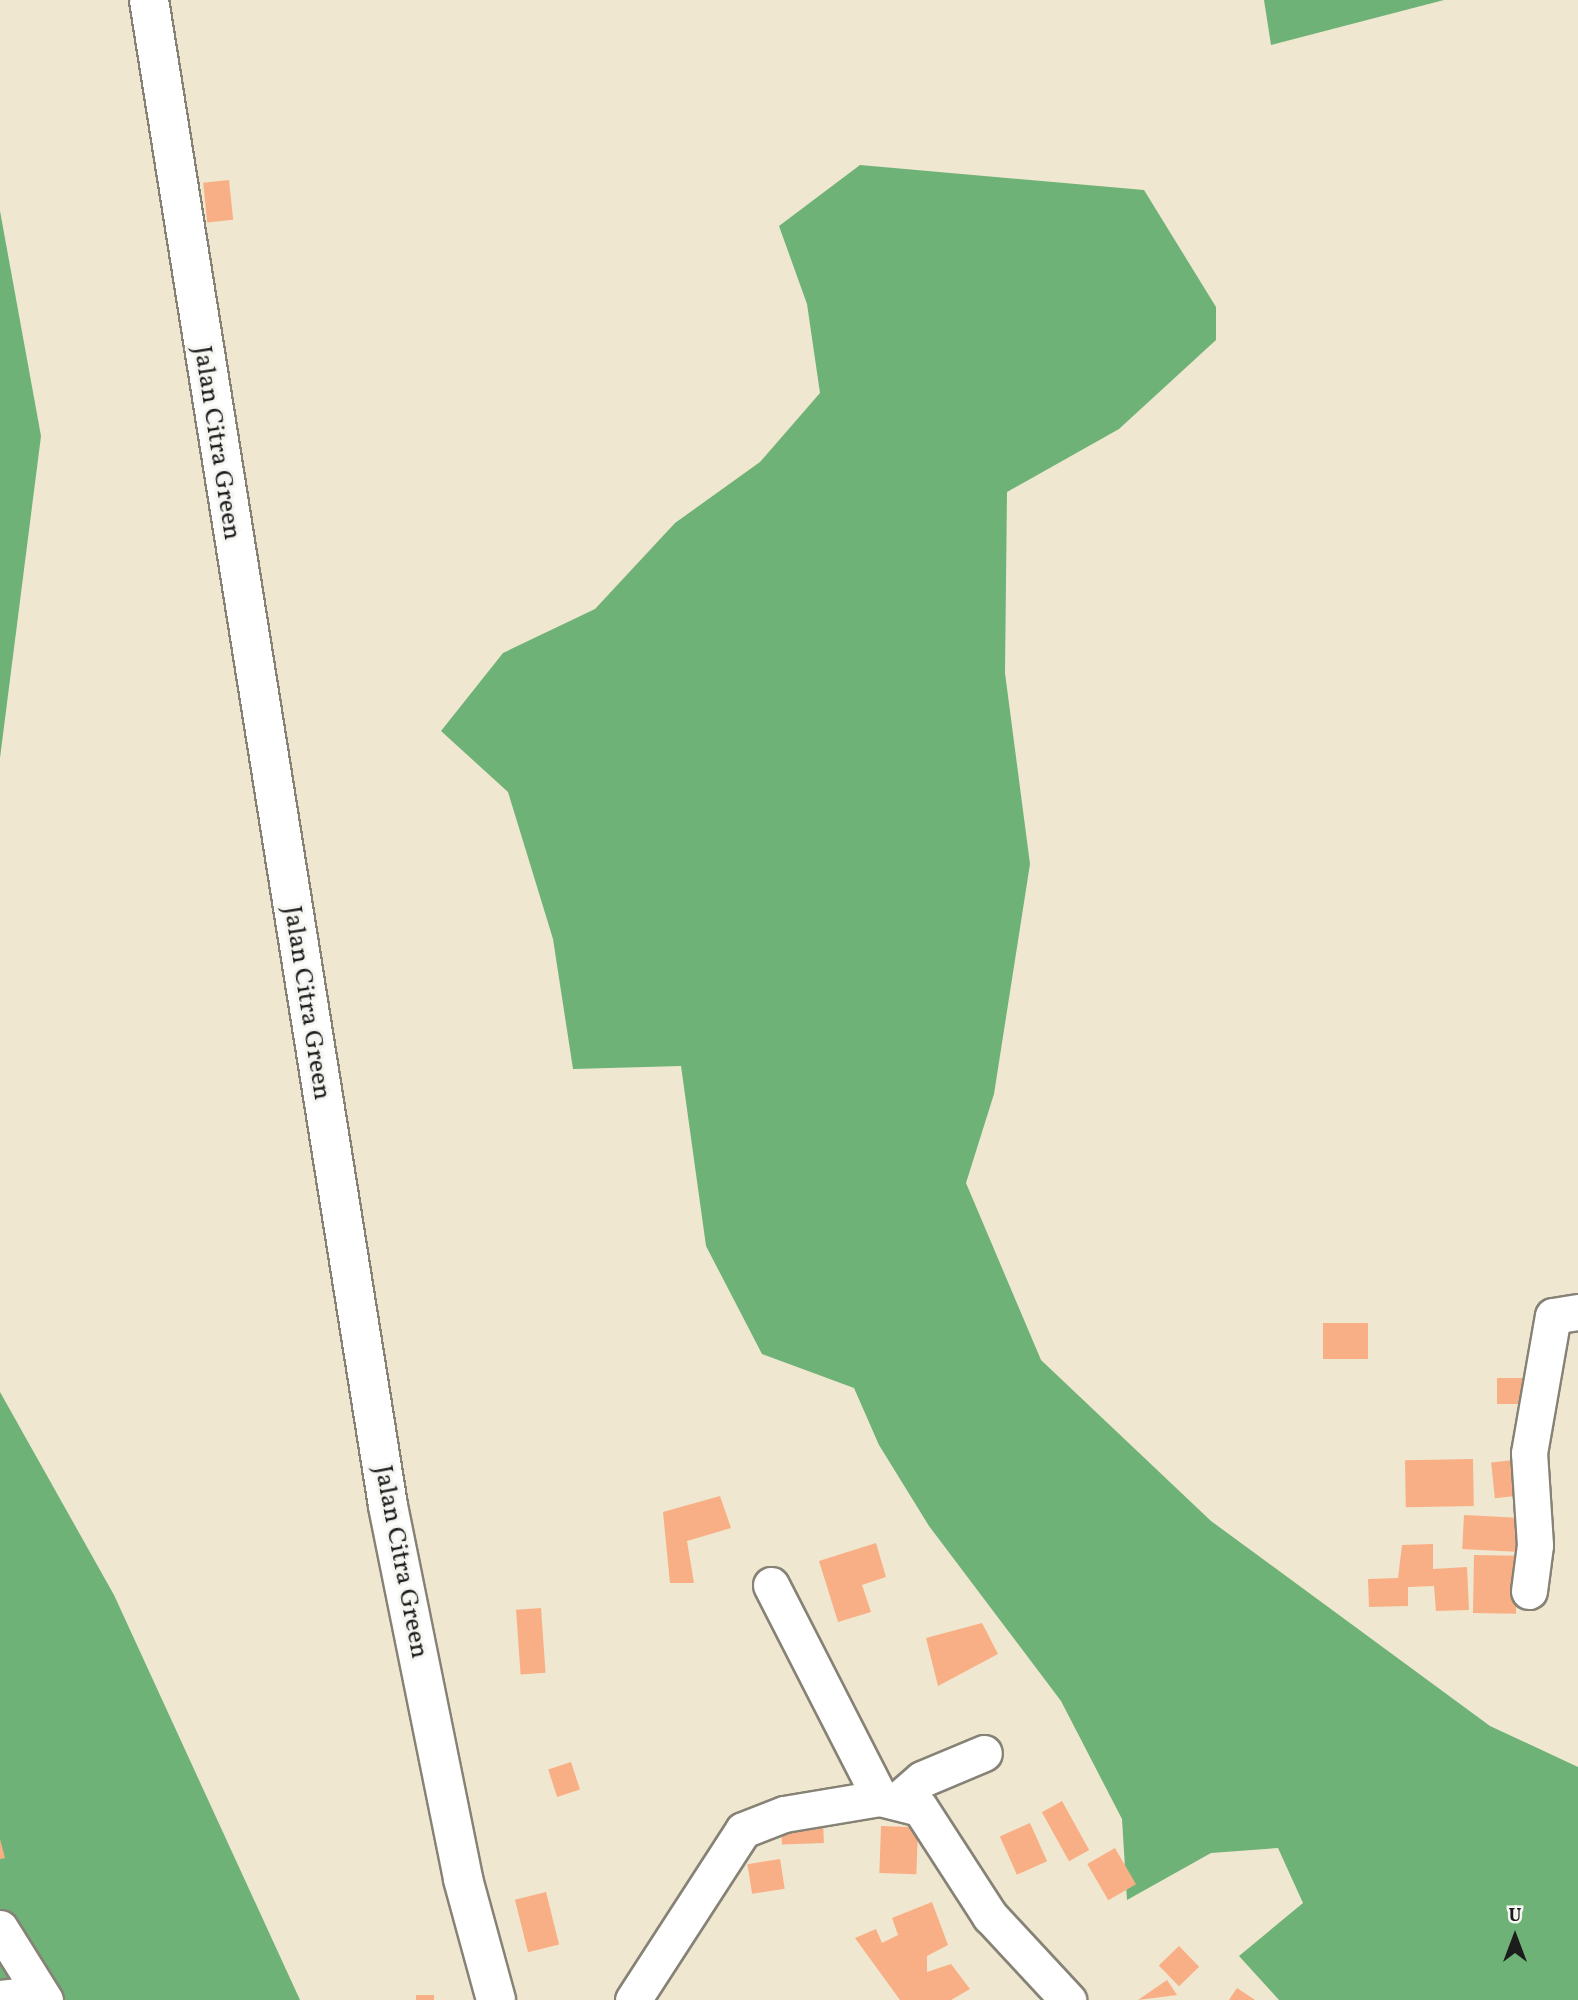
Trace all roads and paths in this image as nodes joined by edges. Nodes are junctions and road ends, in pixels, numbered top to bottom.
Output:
1 (149, 0) edge
2 (1578, 1312) edge
3 (771, 1585) dead end
4 (1530, 1591) dead end
5 (984, 1753) dead end
6 (890, 1799) junction
7 (0, 1928) edge
8 (41, 1997) edge
9 (0, 1998) edge
10 (496, 2000) edge
11 (633, 2000) edge
12 (1068, 2000) edge

1 - 10 street, Jalan Citra Green
2 - 4 street
3 - 6 street
5 - 6 street
6 - 11 street
6 - 12 street
7 - 8 street
8 - 9 street

